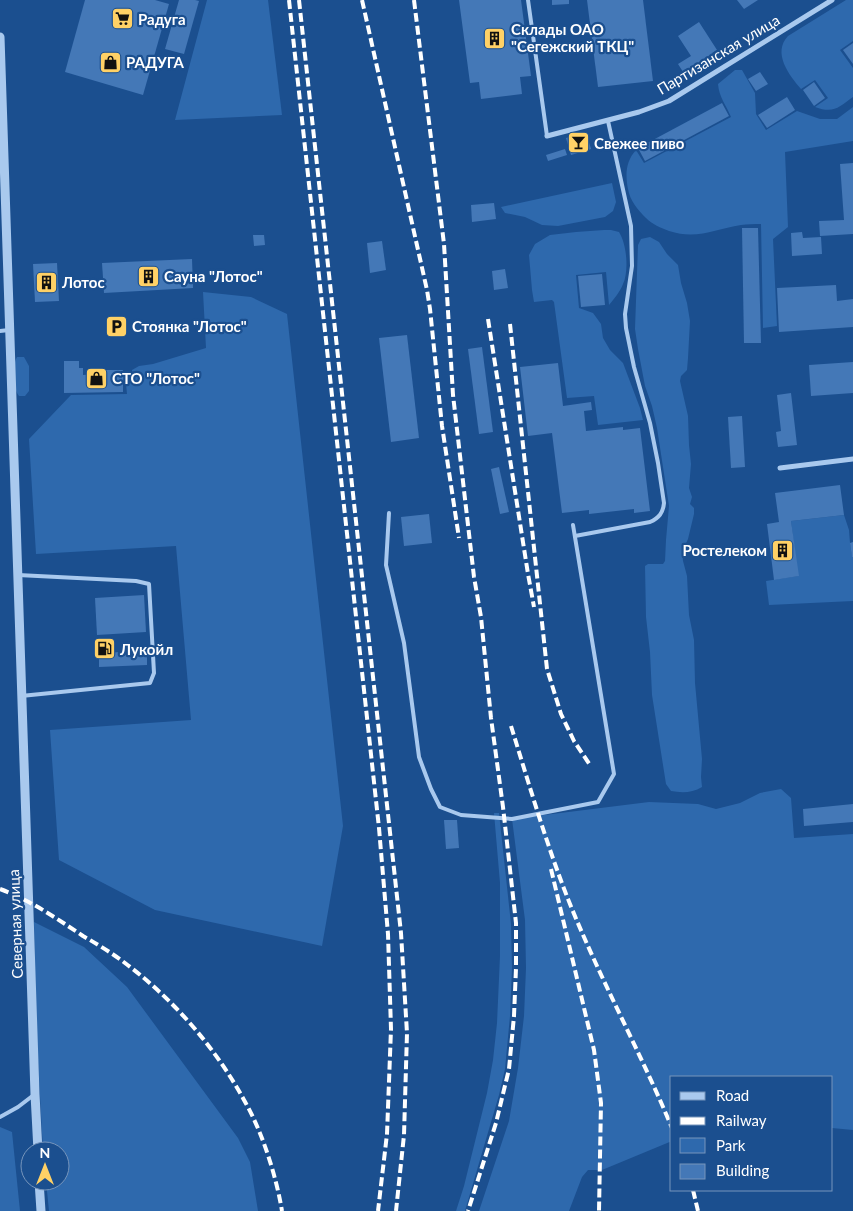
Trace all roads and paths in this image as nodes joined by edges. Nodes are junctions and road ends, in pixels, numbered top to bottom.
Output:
1 (528, 0) edge
2 (829, 1) edge
3 (0, 37) edge
4 (1, 86) edge
5 (608, 121) junction
6 (547, 136) joint
7 (5, 330) edge
8 (853, 459) edge
9 (780, 468) dead end
10 (389, 513) dead end
11 (573, 525) dead end
12 (575, 536) junction
13 (18, 575) junction
14 (22, 696) junction
15 (35, 1094) junction
16 (0, 1117) edge
17 (37, 1141) edge
18 (40, 1191) edge
19 (41, 1211) edge

1 - 6 lane, Партизанская улица
2 - 5 street, Партизанская улица
3 - 4 street, Северная улица
4 - 7 street, Северная улица
5 - 6 street, Партизанская улица
5 - 12 lane
7 - 13 street, Северная улица
8 - 9 street
10 - 12 lane
11 - 12 lane
13 - 14 street, Северная улица
13 - 14 lane
14 - 15 street, Северная улица
15 - 16 lane
15 - 17 street, Северная улица
18 - 19 street

